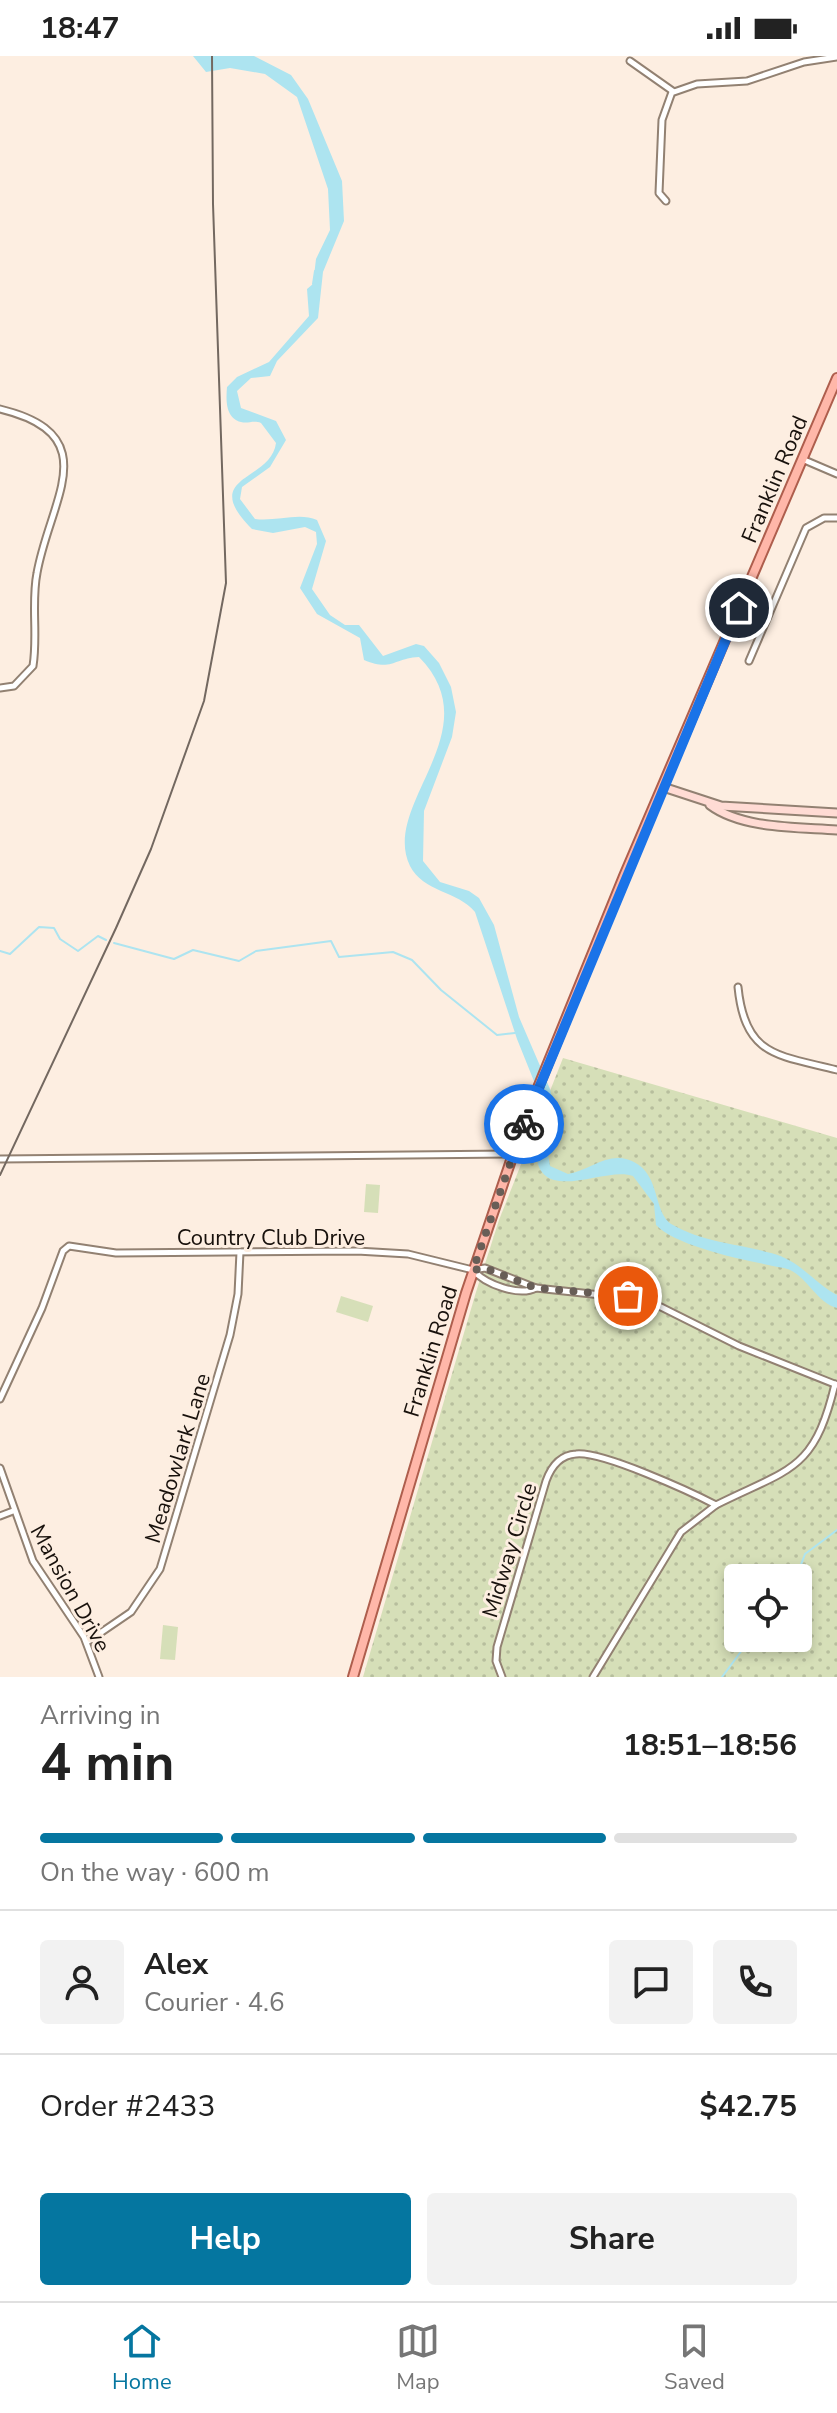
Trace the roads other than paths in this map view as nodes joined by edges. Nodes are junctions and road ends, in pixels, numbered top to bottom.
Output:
1 (837, 57) edge
2 (630, 61) dead end
3 (672, 92) junction
4 (666, 201) dead end
5 (837, 378) edge
6 (0, 409) edge
7 (802, 459) junction
8 (837, 474) edge
9 (837, 518) edge
10 (749, 661) dead end
11 (0, 688) edge
12 (663, 787) junction
13 (708, 804) junction
14 (837, 813) edge
15 (837, 830) edge
16 (738, 987) dead end
17 (837, 1070) edge
18 (513, 1154) junction
19 (0, 1159) edge
20 (240, 1252) junction
21 (473, 1270) junction
22 (536, 1288) junction
23 (836, 1384) edge
24 (0, 1399) edge
25 (0, 1468) edge
26 (716, 1505) junction
27 (13, 1511) junction
28 (0, 1516) edge
29 (87, 1642) junction
30 (99, 1677) edge
31 (353, 1677) edge
32 (502, 1677) edge
33 (593, 1677) edge

1 - 3 street
2 - 3 street
3 - 4 street
5 - 7 main road, Franklin Road
6 - 11 street
7 - 8 street
7 - 12 main road, Franklin Road
9 - 10 street
12 - 13 main road
12 - 18 main road, Franklin Road
13 - 14 main road
13 - 15 main road
16 - 17 street
18 - 19 street
18 - 21 main road, Franklin Road
20 - 21 street, Country Club Drive
20 - 24 street, Country Club Drive
20 - 29 street, Meadowlark Lane
21 - 22 street, Country Club Drive
21 - 22 street, Country Club Drive
21 - 31 main road, Franklin Road
22 - 23 street, Country Club Drive
23 - 26 street
25 - 27 street, Mansion Drive
26 - 32 street, Midway Circle
26 - 33 street
27 - 28 street
27 - 29 street, Mansion Drive
29 - 30 street, Mansion Drive

